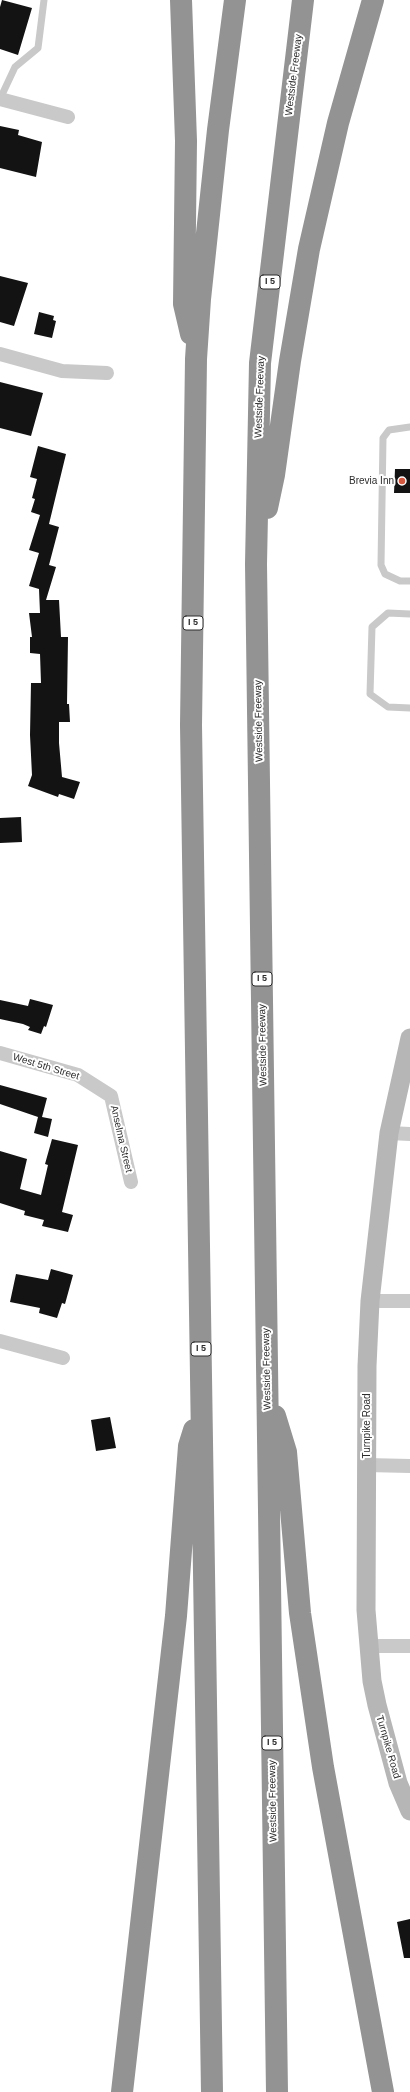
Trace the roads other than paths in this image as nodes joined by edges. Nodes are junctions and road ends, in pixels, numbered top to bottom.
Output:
1 (44, 0) edge
2 (181, 0) edge
3 (235, 0) edge
4 (303, 0) edge
5 (373, 0) edge
6 (0, 99) edge
7 (68, 117) dead end
8 (0, 354) edge
9 (196, 359) junction
10 (107, 373) dead end
11 (410, 427) edge
12 (256, 564) junction
13 (410, 581) edge
14 (410, 614) edge
15 (410, 708) edge
16 (410, 1038) edge
17 (0, 1054) edge
18 (111, 1096) joint
19 (390, 1133) junction
20 (410, 1134) edge
21 (131, 1182) dead end
22 (370, 1301) junction
23 (410, 1301) edge
24 (0, 1341) edge
25 (63, 1358) dead end
26 (268, 1394) junction
27 (202, 1404) junction
28 (366, 1466) junction
29 (410, 1466) edge
30 (369, 1646) junction
31 (410, 1646) edge
32 (410, 1811) edge
33 (122, 2092) edge
34 (212, 2092) edge
35 (277, 2092) edge
36 (383, 2092) edge

1 - 6 lane
2 - 9 highway
3 - 9 highway, I 5
4 - 12 highway, Westside Freeway / I 5
5 - 12 highway
6 - 7 street
8 - 10 street
9 - 27 highway, I 5
11 - 13 lane
12 - 26 highway, Westside Freeway / I 5
14 - 15 lane
16 - 19 street, Turnpike Road
17 - 18 street, West 5th Street
18 - 21 street, Anselma Street
19 - 20 street
19 - 22 street, Turnpike Road
22 - 23 street
22 - 28 street, Turnpike Road
24 - 25 street
26 - 35 highway, Westside Freeway / I 5
26 - 36 highway
27 - 33 highway
27 - 34 highway, I 5
28 - 29 street
28 - 30 street, Turnpike Road
30 - 31 street
30 - 32 street, Turnpike Road

